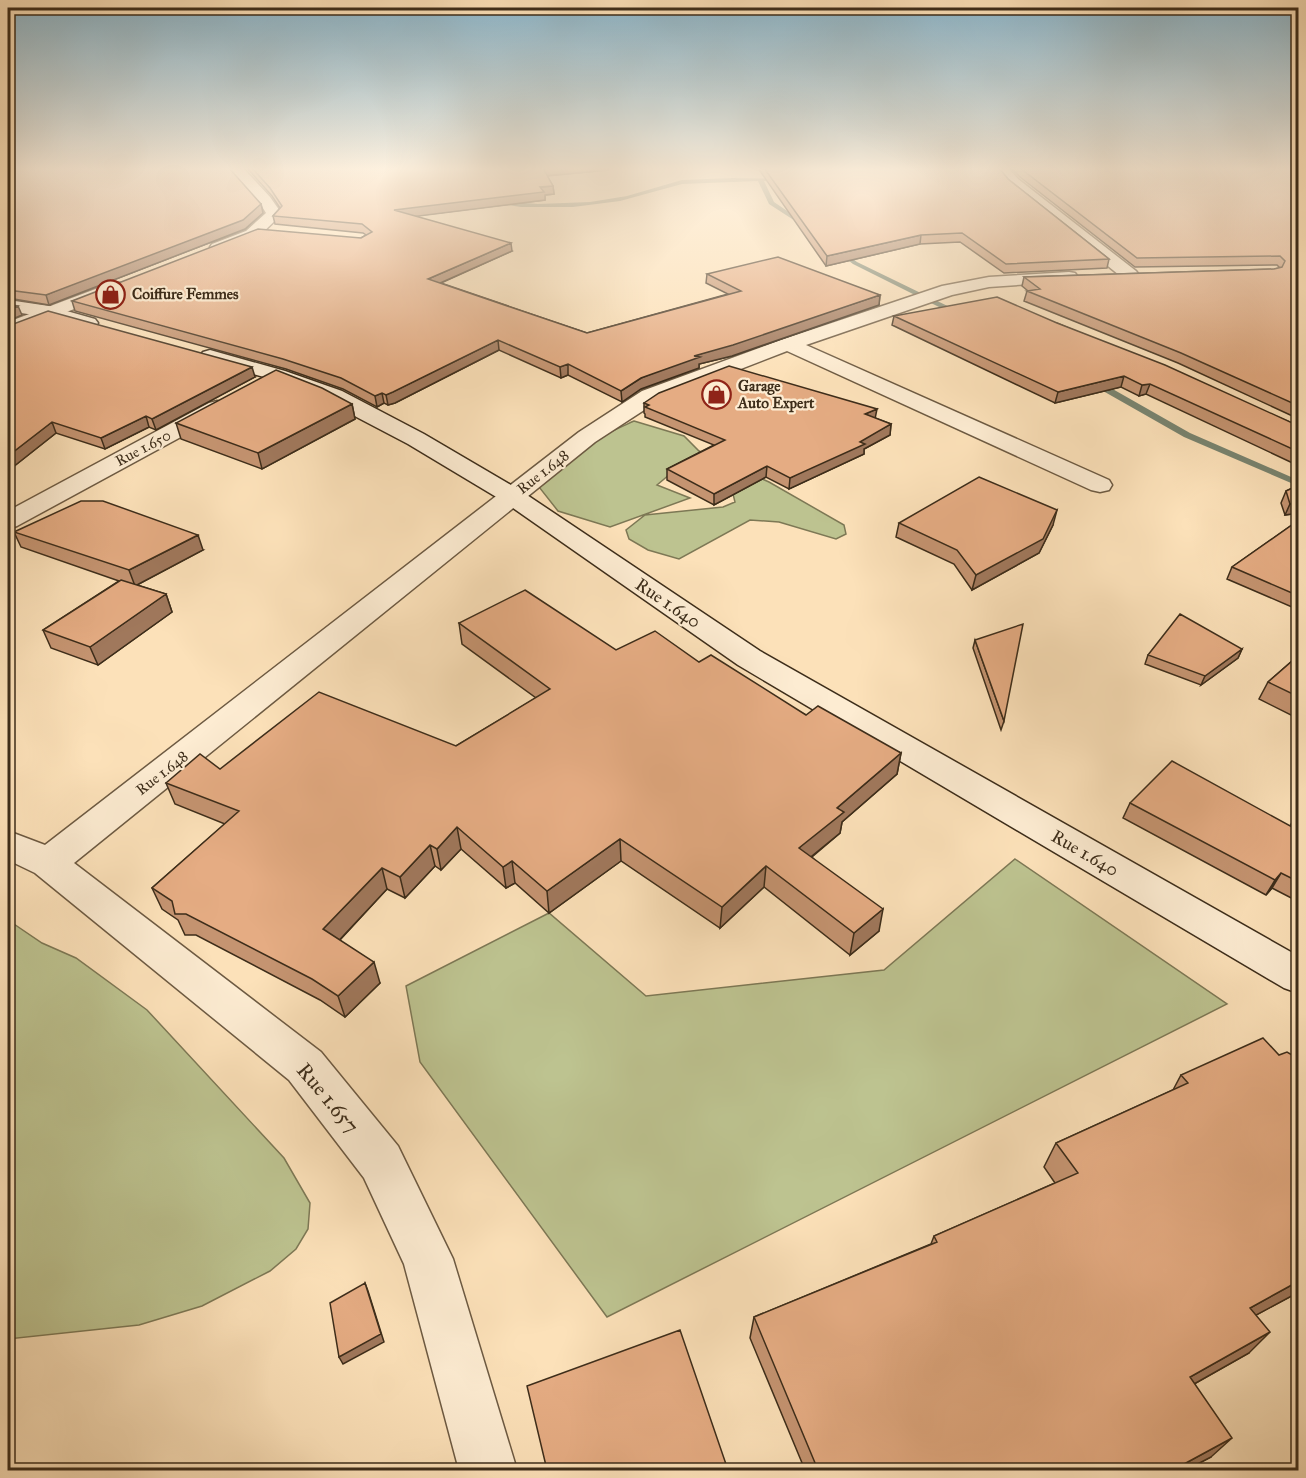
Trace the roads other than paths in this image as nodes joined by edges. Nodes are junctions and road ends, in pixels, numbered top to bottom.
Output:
1 (241, 237) edge
2 (1086, 237) edge
3 (199, 255) edge
4 (135, 279) edge
5 (970, 286) junction
6 (1001, 300) edge
7 (8, 306) edge
8 (49, 312) junction
9 (8, 329) edge
10 (118, 331) edge
11 (788, 344) junction
12 (187, 350) edge
13 (279, 375) junction
14 (1100, 485) dead end
15 (512, 496) junction
16 (8, 521) edge
17 (8, 844) edge
18 (48, 864) junction
19 (1299, 976) edge
20 (488, 1470) edge

1 - 3 street
2 - 5 street, Rue 1.648
4 - 8 street
5 - 6 street
5 - 11 street, Rue 1.648
7 - 8 street
8 - 9 street
8 - 10 street
11 - 14 street
11 - 15 street, Rue 1.648
12 - 13 street, Rue 1.640
13 - 15 street, Rue 1.640
13 - 16 street, Rue 1.650
15 - 18 street, Rue 1.648
15 - 19 street, Rue 1.640
17 - 18 street, Rue 1.657
18 - 20 street, Rue 1.657

